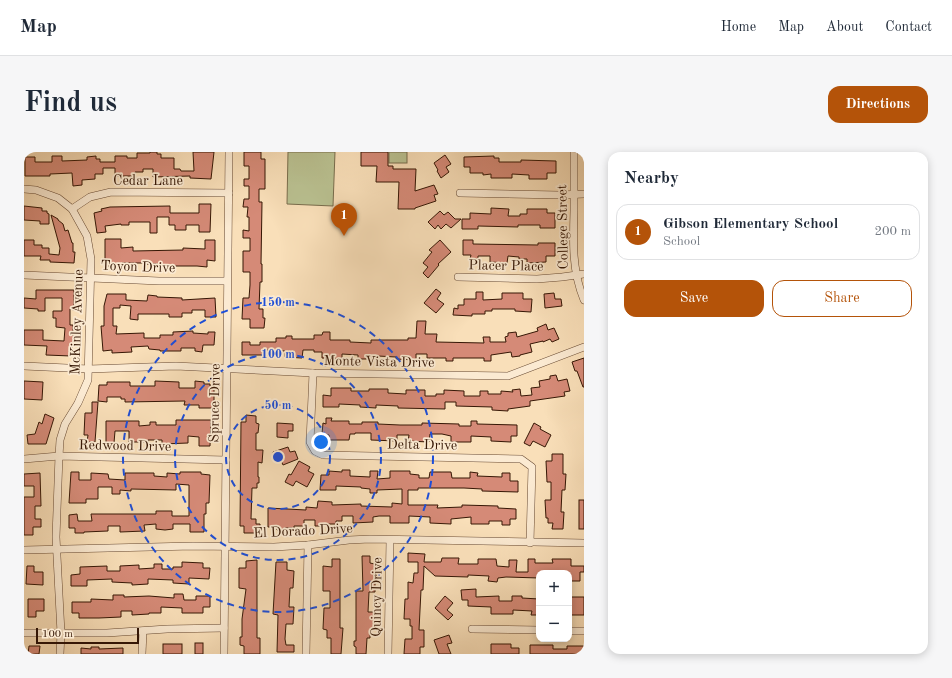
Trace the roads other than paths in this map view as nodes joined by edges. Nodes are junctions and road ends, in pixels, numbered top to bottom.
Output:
1 (229, 152) edge
2 (574, 152) edge
3 (24, 189) edge
4 (228, 193) junction
5 (460, 193) dead end
6 (574, 194) junction
7 (584, 194) edge
8 (72, 209) junction
9 (584, 274) edge
10 (24, 275) edge
11 (576, 275) junction
12 (90, 277) junction
13 (458, 277) dead end
14 (227, 281) junction
15 (584, 300) edge
16 (584, 347) edge
17 (24, 366) edge
18 (89, 369) junction
19 (228, 369) junction
20 (313, 373) junction
21 (58, 456) junction
22 (24, 460) edge
23 (226, 460) junction
24 (390, 540) junction
25 (530, 543) junction
26 (584, 543) edge
27 (308, 545) junction
28 (224, 546) junction
29 (56, 549) junction
30 (24, 550) edge
31 (224, 628) junction
32 (472, 629) dead end
33 (536, 630) edge
34 (143, 631) junction
35 (572, 631) edge
36 (584, 631) edge
37 (24, 633) edge
38 (61, 633) junction
39 (60, 654) edge
40 (142, 654) edge
41 (224, 654) edge
42 (306, 654) edge
43 (388, 654) edge

1 - 4 street, Spruce Drive
2 - 6 street, College Street
3 - 8 street, McKinley Avenue
4 - 8 street, Cedar Lane
4 - 14 street, Spruce Drive
5 - 6 street
6 - 7 street
6 - 11 street, College Street
8 - 12 street, McKinley Avenue
9 - 11 street, Placer Place
10 - 12 street, Toyon Drive
11 - 13 street, Placer Place
11 - 15 street, College Street
12 - 14 street, Toyon Drive
12 - 18 street, McKinley Avenue
14 - 19 street, Spruce Drive
16 - 20 street, Monte Vista Drive
17 - 18 street, Monte Vista Drive
18 - 19 street, Monte Vista Drive
18 - 21 street, McKinley Avenue
19 - 20 street, Monte Vista Drive
19 - 23 street, Spruce Drive
20 - 25 street, Delta Drive
21 - 22 street, Redwood Drive
21 - 23 street, Redwood Drive
21 - 29 street, McKinley Avenue
23 - 28 street, Spruce Drive
24 - 25 street, El Dorado Drive
24 - 27 street, El Dorado Drive
24 - 43 street, Quincy Drive
25 - 26 street, El Dorado Drive
27 - 28 street, El Dorado Drive
27 - 42 street
28 - 29 street, El Dorado Drive
28 - 31 street, Spruce Drive
29 - 30 street, El Dorado Drive
29 - 38 street, McKinley Avenue
31 - 34 street
31 - 41 street, Spruce Drive
32 - 33 street
34 - 38 street
34 - 40 street
35 - 36 street
37 - 38 street
38 - 39 street, McKinley Avenue

